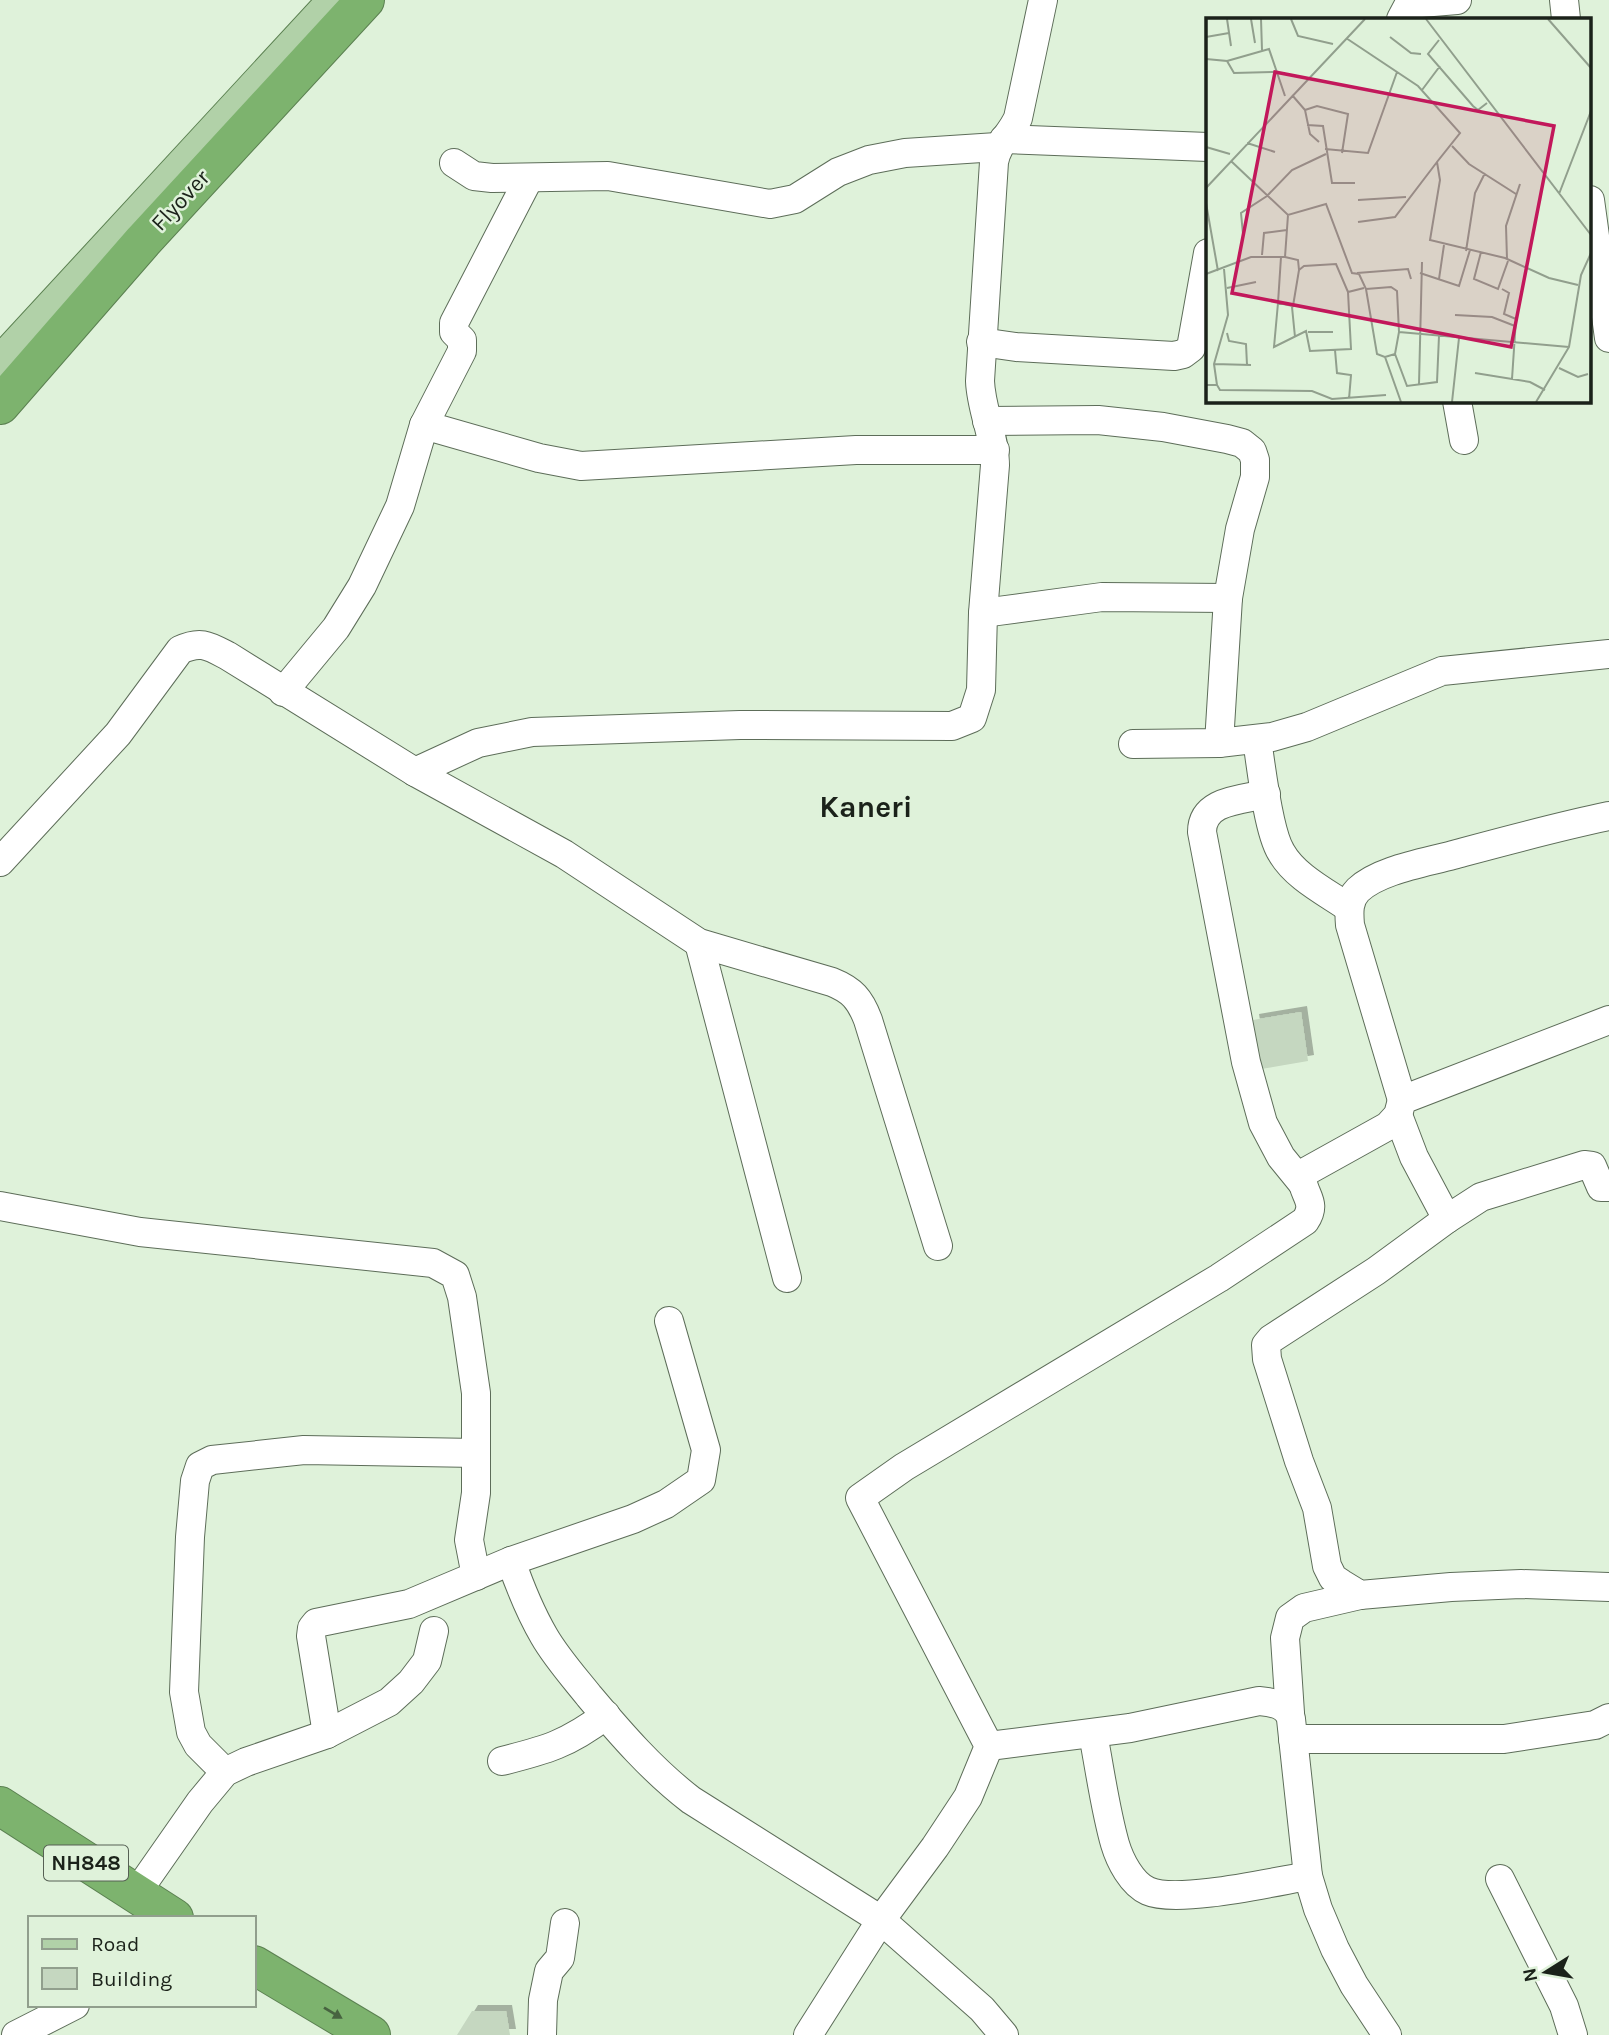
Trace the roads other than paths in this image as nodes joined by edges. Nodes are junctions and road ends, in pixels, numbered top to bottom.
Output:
1 (336, 0) edge
2 (353, 0) edge
3 (365, 0) edge
4 (384, 0) edge
5 (1043, 0) edge
6 (1456, 0) edge
7 (1564, 0) edge
8 (1402, 18) edge
9 (1451, 18) edge
10 (1566, 18) edge
11 (1000, 143) junction
12 (1206, 147) edge
13 (454, 163) dead end
14 (529, 178) junction
15 (1592, 215) edge
16 (1206, 264) edge
17 (1609, 338) edge
18 (981, 342) junction
19 (0, 364) edge
20 (0, 386) edge
21 (1457, 402) edge
22 (0, 404) edge
23 (987, 421) junction
24 (0, 424) edge
25 (424, 425) junction
26 (1464, 440) dead end
27 (995, 450) junction
28 (1228, 598) junction
29 (983, 613) junction
30 (1609, 654) edge
31 (283, 692) junction
32 (1257, 739) junction
33 (1219, 743) junction
34 (1133, 744) dead end
35 (415, 772) junction
36 (1266, 794) junction
37 (1609, 816) edge
38 (0, 862) edge
39 (1349, 908) junction
40 (699, 943) junction
41 (1609, 1020) edge
42 (1400, 1108) junction
43 (1303, 1184) junction
44 (1609, 1187) edge
45 (0, 1206) edge
46 (1447, 1219) junction
47 (938, 1246) dead end
48 (787, 1279) dead end
49 (668, 1321) dead end
50 (476, 1453) junction
51 (511, 1562) junction
52 (475, 1576) junction
53 (1609, 1587) edge
54 (1360, 1595) junction
55 (435, 1631) dead end
56 (606, 1715) junction
57 (1609, 1718) edge
58 (1291, 1726) junction
59 (327, 1734) junction
60 (1093, 1734) junction
61 (989, 1746) junction
62 (502, 1761) dead end
63 (225, 1772) junction
64 (0, 1806) edge
65 (0, 1830) edge
66 (1308, 1876) junction
67 (1500, 1880) dead end
68 (136, 1906) edge
69 (167, 1916) edge
70 (881, 1920) junction
71 (565, 1923) dead end
72 (256, 1966) edge
73 (256, 1993) edge
74 (71, 2007) edge
75 (16, 2035) edge
76 (321, 2035) edge
77 (371, 2035) edge
78 (542, 2035) edge
79 (808, 2035) edge
80 (1004, 2035) edge
81 (1387, 2035) edge
82 (1573, 2035) edge

1 - 19 main road
2 - 20 highway, Flyover
3 - 22 highway, Flyover
4 - 24 main road
5 - 11 street
6 - 8 street
6 - 9 street
7 - 10 street
11 - 12 street
11 - 14 street
11 - 18 street
13 - 14 street
14 - 25 street
15 - 17 street
16 - 18 street
18 - 23 street
21 - 26 street
23 - 27 street
23 - 28 street
25 - 27 street
25 - 31 street
27 - 29 street
28 - 29 street
28 - 33 street
29 - 35 street
30 - 32 street
31 - 35 street
31 - 38 street
32 - 33 street
32 - 36 street
33 - 34 street
35 - 40 street
36 - 39 street
36 - 43 street
37 - 39 street
39 - 42 street
40 - 47 street
40 - 48 street
41 - 42 street
42 - 43 street
42 - 46 street
43 - 61 street
44 - 46 street
45 - 50 street
46 - 54 street
49 - 51 street
50 - 52 street
50 - 63 street
51 - 52 street
51 - 56 street
52 - 59 street
53 - 54 street
54 - 58 street
55 - 59 street
56 - 62 street
56 - 70 street
57 - 58 street
58 - 60 street
58 - 66 street
59 - 63 street
60 - 61 street
60 - 66 street
61 - 70 street
63 - 68 street
64 - 68 highway, NH848
65 - 68 highway, NH848
66 - 81 street
67 - 82 street
68 - 69 highway, NH848
70 - 79 street
70 - 80 street
71 - 78 street
72 -> 77 highway
73 - 76 highway
74 - 75 street

